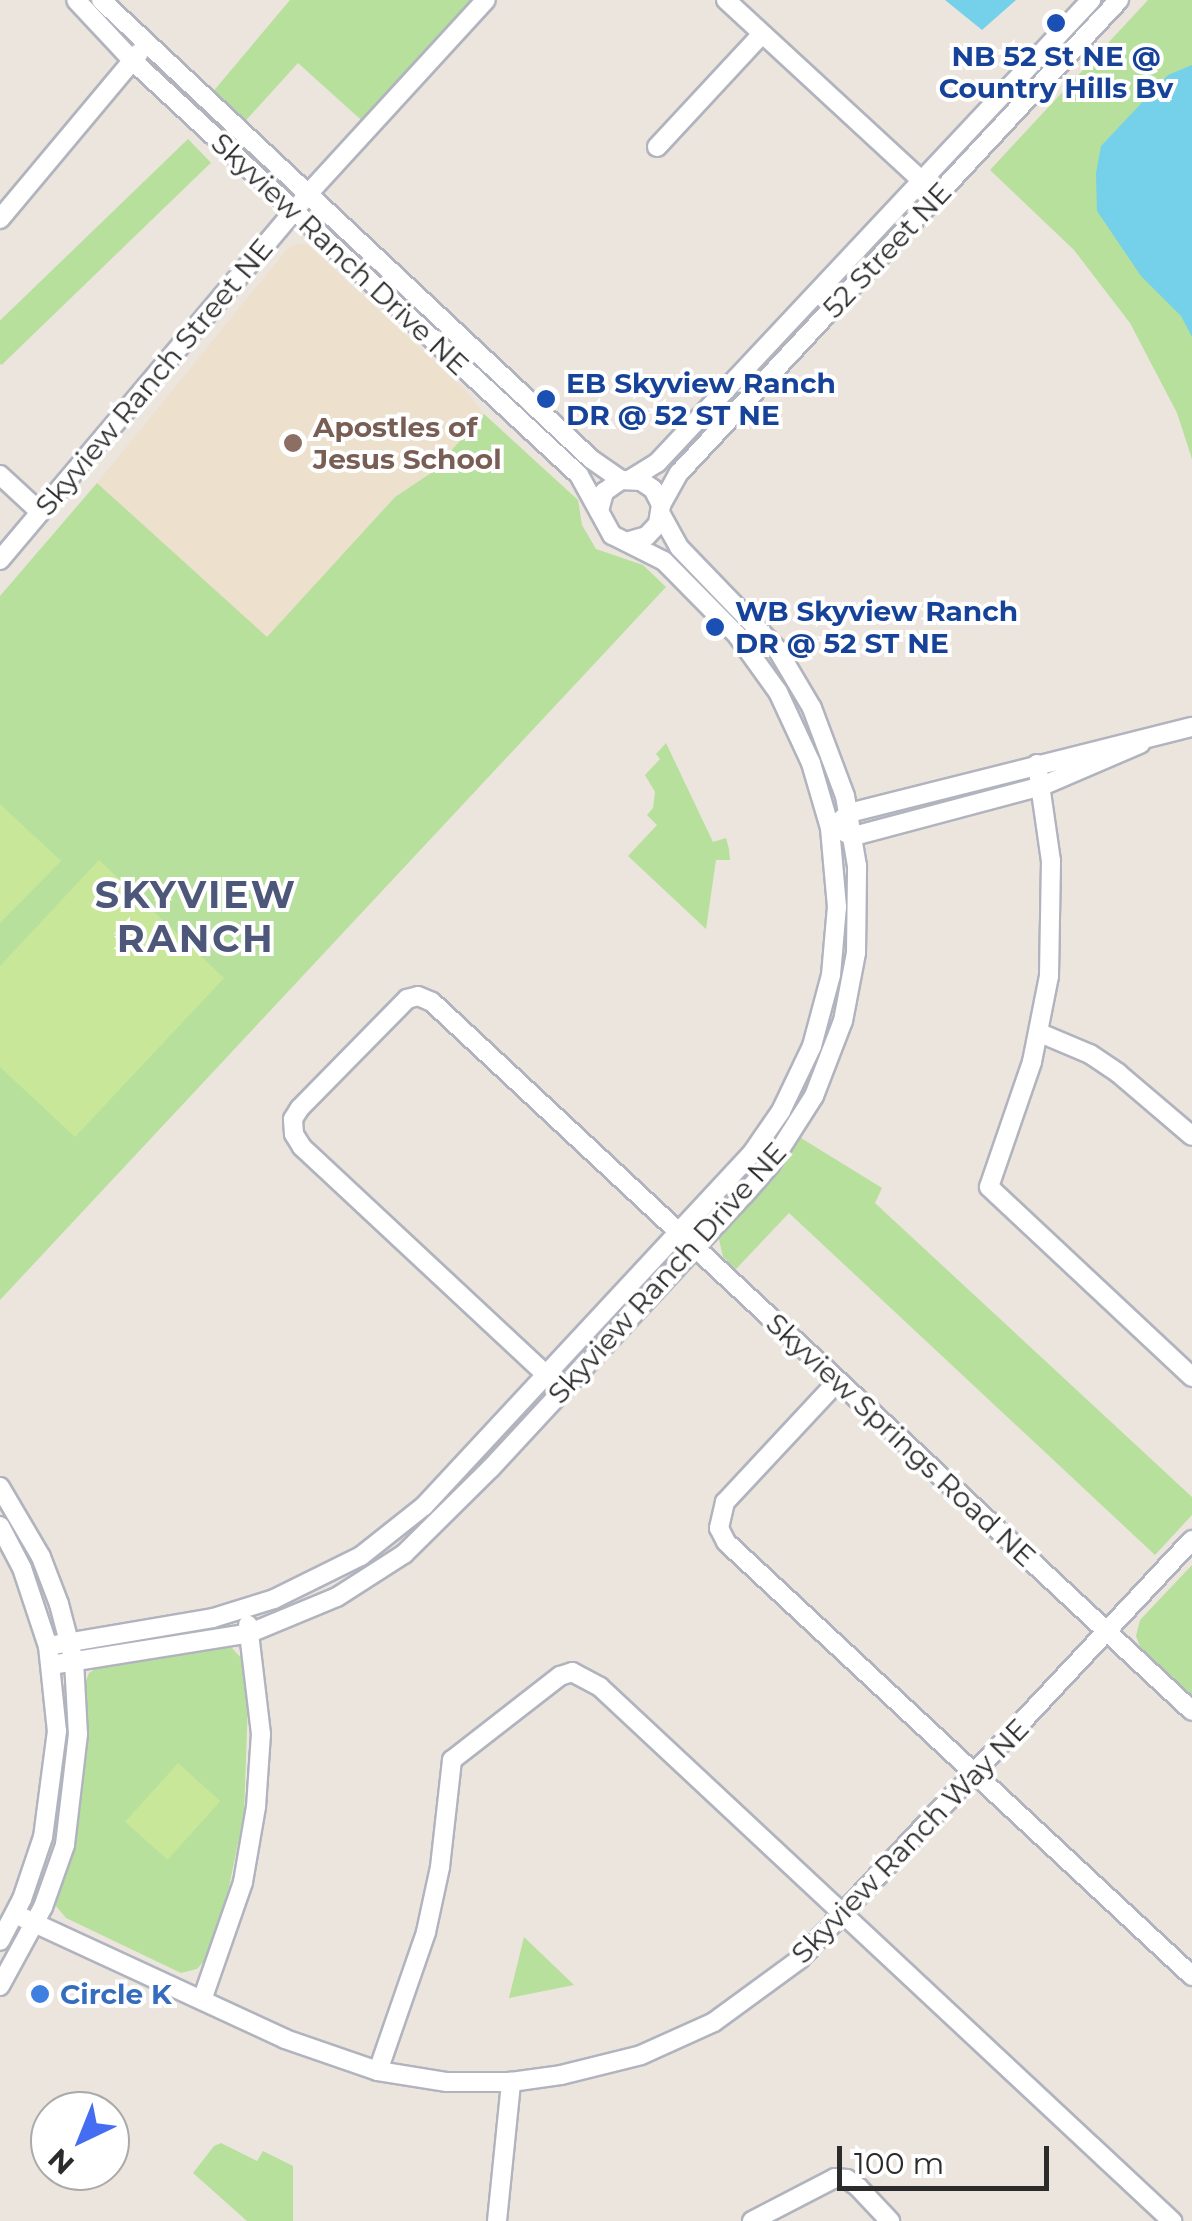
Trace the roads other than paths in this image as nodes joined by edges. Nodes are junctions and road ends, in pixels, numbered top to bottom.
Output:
1 (76, 0) edge
2 (101, 0) edge
3 (486, 0) edge
4 (726, 0) edge
5 (1091, 0) edge
6 (1119, 0) edge
7 (762, 34) junction
8 (146, 46) junction
9 (133, 61) junction
10 (657, 147) dead end
11 (922, 182) junction
12 (308, 194) junction
13 (938, 196) junction
14 (294, 212) junction
15 (1, 216) edge
16 (0, 475) edge
17 (626, 479) junction
18 (661, 510) junction
19 (598, 511) junction
20 (40, 512) junction
21 (630, 541) junction
22 (0, 560) edge
23 (1192, 727) edge
24 (1149, 739) junction
25 (1037, 764) junction
26 (1042, 786) junction
27 (849, 813) junction
28 (830, 828) junction
29 (854, 836) junction
30 (1040, 1033) junction
31 (1192, 1136) edge
32 (680, 1234) junction
33 (696, 1248) junction
34 (547, 1376) junction
35 (1192, 1377) edge
36 (838, 1381) junction
37 (564, 1391) junction
38 (0, 1487) edge
39 (0, 1526) edge
40 (1192, 1540) edge
41 (245, 1609) junction
42 (1108, 1632) junction
43 (250, 1634) junction
44 (70, 1640) junction
45 (48, 1646) junction
46 (74, 1660) junction
47 (51, 1665) junction
48 (1192, 1711) edge
49 (976, 1773) junction
50 (15, 1914) junction
51 (845, 1914) junction
52 (36, 1923) junction
53 (0, 1941) edge
54 (1192, 1976) edge
55 (0, 1986) edge
56 (202, 2000) junction
57 (378, 2071) junction
58 (510, 2082) junction
59 (498, 2221) edge
60 (752, 2221) edge
61 (890, 2221) edge
62 (1172, 2221) edge

1 - 9 street, Skyview Ranch Drive NE
2 - 8 street, Skyview Ranch Drive NE
3 - 12 street, Skyview Ranch Street NE
4 - 7 street
5 - 11 street, 52 Street NE
6 - 13 street, 52 Street NE
7 - 10 street
7 - 11 street
8 - 9 street
8 - 12 street, Skyview Ranch Drive NE
9 - 14 street, Skyview Ranch Drive NE
9 - 15 street
11 - 13 street
11 - 17 street, 52 Street NE
12 - 14 street, Skyview Ranch Street NE
12 - 17 street, Skyview Ranch Drive NE
13 - 18 street, 52 Street NE
14 - 19 street, Skyview Ranch Drive NE
14 - 20 street, Skyview Ranch Street NE
16 - 20 street
17 - 18 street
17 - 19 street
18 - 21 street
18 - 27 street, Skyview Ranch Drive NE
19 - 21 street
20 - 22 street, Skyview Ranch Street NE
21 - 28 street, Skyview Ranch Drive NE
23 - 24 street
24 - 25 street
24 - 26 street
25 - 26 street
25 - 27 street
26 - 29 street
26 - 30 street
27 - 28 street
27 - 29 street, Skyview Ranch Drive NE
28 - 29 street
28 - 32 street, Skyview Ranch Drive NE
29 - 33 street, Skyview Ranch Drive NE
30 - 31 street
30 - 35 street
32 - 33 street, Skyview Springs Road NE
32 - 34 street, Skyview Ranch Drive NE
32 - 34 street, Skyview Springs Road NE
33 - 36 street, Skyview Springs Road NE
33 - 37 street, Skyview Ranch Drive NE
34 - 37 street
34 - 41 street, Skyview Ranch Drive NE
36 - 42 street, Skyview Springs Road NE
36 - 49 street
37 - 43 street, Skyview Ranch Drive NE
38 - 44 street
39 - 45 street
40 - 42 street, Skyview Ranch Way NE
41 - 43 street
41 - 44 street, Skyview Ranch Drive NE
42 - 48 street, Skyview Springs Road NE
42 - 49 street, Skyview Ranch Way NE
43 - 46 street, Skyview Ranch Drive NE
43 - 56 street
44 - 45 street, Skyview Ranch Drive NE
44 - 46 street
45 - 47 street
46 - 47 street, Skyview Ranch Drive NE
46 - 52 street
47 - 50 street
49 - 51 street, Skyview Ranch Way NE
49 - 54 street
50 - 52 street, Skyview Ranch Way NE
50 - 53 street
51 - 57 street
51 - 58 street, Skyview Ranch Way NE
51 - 62 street
52 - 55 street
52 - 56 street, Skyview Ranch Way NE
56 - 57 street, Skyview Ranch Way NE
57 - 58 street, Skyview Ranch Way NE
58 - 59 street
60 - 61 street

